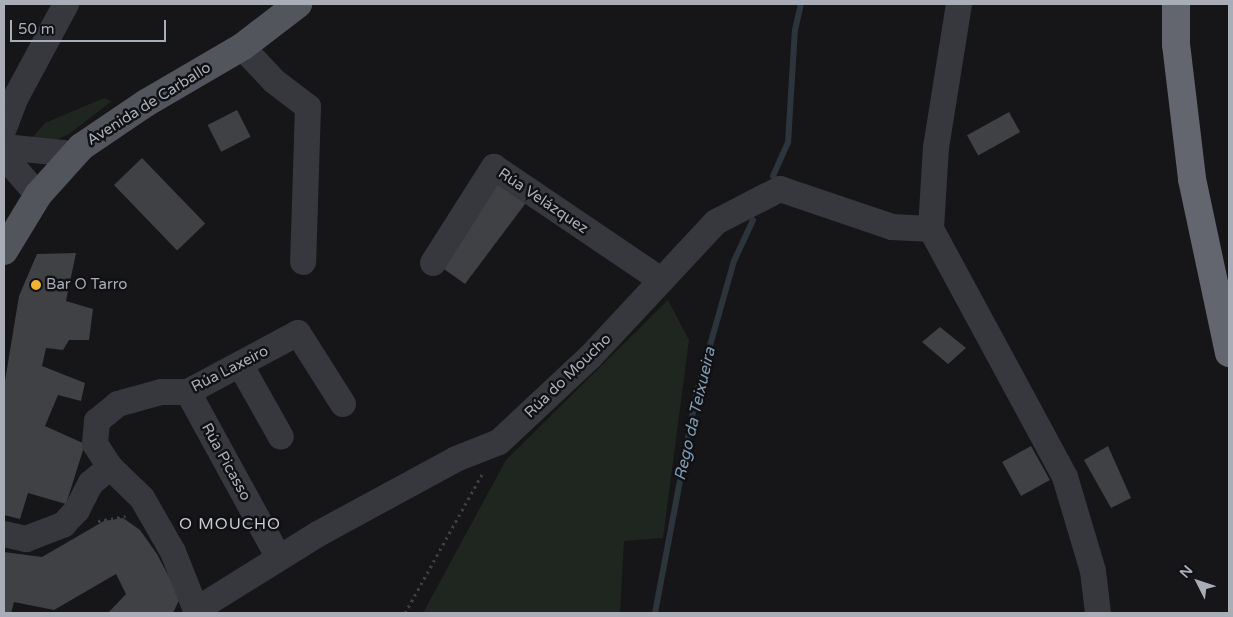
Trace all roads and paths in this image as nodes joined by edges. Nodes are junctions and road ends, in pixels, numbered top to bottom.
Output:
1 (66, 4) edge
2 (298, 4) edge
3 (959, 4) edge
4 (1176, 4) edge
5 (242, 48) junction
6 (4, 128) edge
7 (4, 147) edge
8 (73, 154) junction
9 (4, 156) edge
10 (38, 195) junction
11 (931, 229) junction
12 (5, 237) edge
13 (303, 262) dead end
14 (433, 263) dead end
15 (661, 280) junction
16 (1229, 353) edge
17 (241, 366) junction
18 (188, 392) junction
19 (343, 404) dead end
20 (281, 437) dead end
21 (499, 442) junction
22 (110, 467) junction
23 (4, 534) edge
24 (279, 558) junction
25 (194, 612) edge
26 (405, 613) edge
27 (1098, 613) edge

1 - 6 street
2 - 5 main road, Avenida de Carballo
3 - 11 street
4 - 16 highway
5 - 8 main road, Avenida de Carballo
5 - 13 street
7 - 8 street
8 - 10 main road, Avenida de Carballo
9 - 10 street
10 - 12 main road, Avenida de Carballo
11 - 15 street, Rúa do Moucho
11 - 27 street
14 - 15 street, Rúa Velázquez
15 - 21 street, Rúa do Moucho
17 - 18 street, Rúa Laxeiro
17 - 19 street, Rúa Laxeiro
17 - 20 street
18 - 22 street, Rúa Laxeiro
18 - 24 street, Rúa Picasso
21 - 24 street, Rúa do Moucho
21 - 26 path
22 - 23 street
22 - 25 street, Rúa do Moucho
24 - 25 street, Rúa do Moucho

